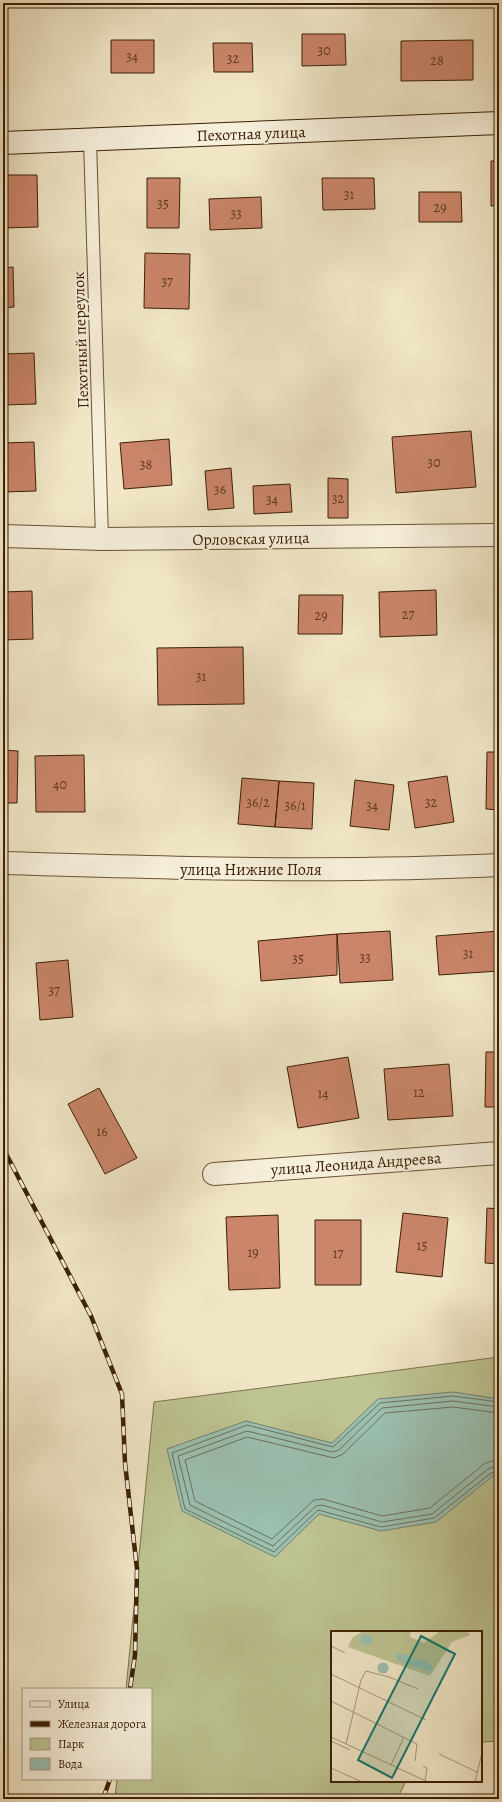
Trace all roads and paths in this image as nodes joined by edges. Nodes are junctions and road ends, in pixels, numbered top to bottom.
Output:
1 (499, 123) edge
2 (90, 140) junction
3 (3, 143) edge
4 (499, 535) edge
5 (3, 536) edge
6 (102, 539) junction
7 (3, 864) edge
8 (499, 865) edge
9 (499, 1153) edge
10 (214, 1174) dead end

1 - 2 street, Пехотная улица
2 - 3 street, Пехотная улица
2 - 6 lane, Пехотный переулок
4 - 6 street, Орловская улица
5 - 6 street, Орловская улица
7 - 8 street, улица Нижние Поля
9 - 10 street, улица Леонида Андреева

